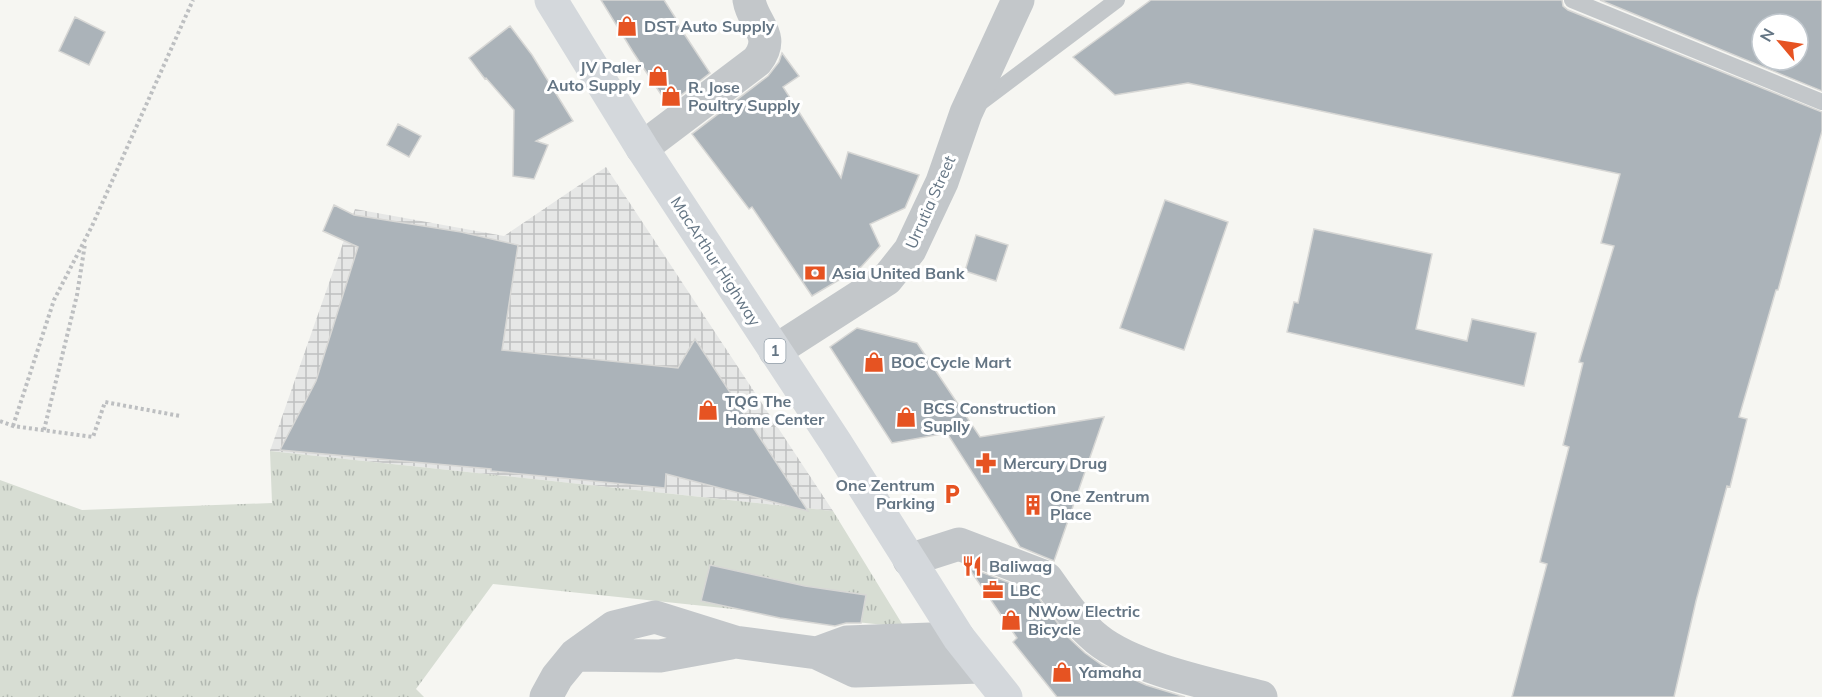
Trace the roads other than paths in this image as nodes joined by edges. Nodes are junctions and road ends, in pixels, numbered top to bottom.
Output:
1 (551, 0) edge
2 (749, 0) edge
3 (1018, 0) edge
4 (1117, 0) edge
5 (1572, 0) edge
6 (1822, 102) edge
7 (966, 113) junction
8 (642, 148) junction
9 (775, 351) junction
10 (909, 560) junction
11 (959, 638) junction
12 (817, 652) junction
13 (981, 667) junction
14 (546, 697) edge
15 (1006, 697) edge
16 (1261, 697) edge

1 - 8 highway, MacArthur Highway / 1
2 - 8 street
3 - 7 street, Urrutia Street
4 - 7 lane
5 - 6 lane
7 - 9 street, Urrutia Street
8 - 9 highway, MacArthur Highway / 1
9 - 10 highway, MacArthur Highway / 1
10 - 11 highway, MacArthur Highway / 1
10 - 16 street
11 - 12 street
11 - 13 highway, MacArthur Highway / 1
12 - 13 street
12 - 14 street
13 - 15 highway, MacArthur Highway / 1

